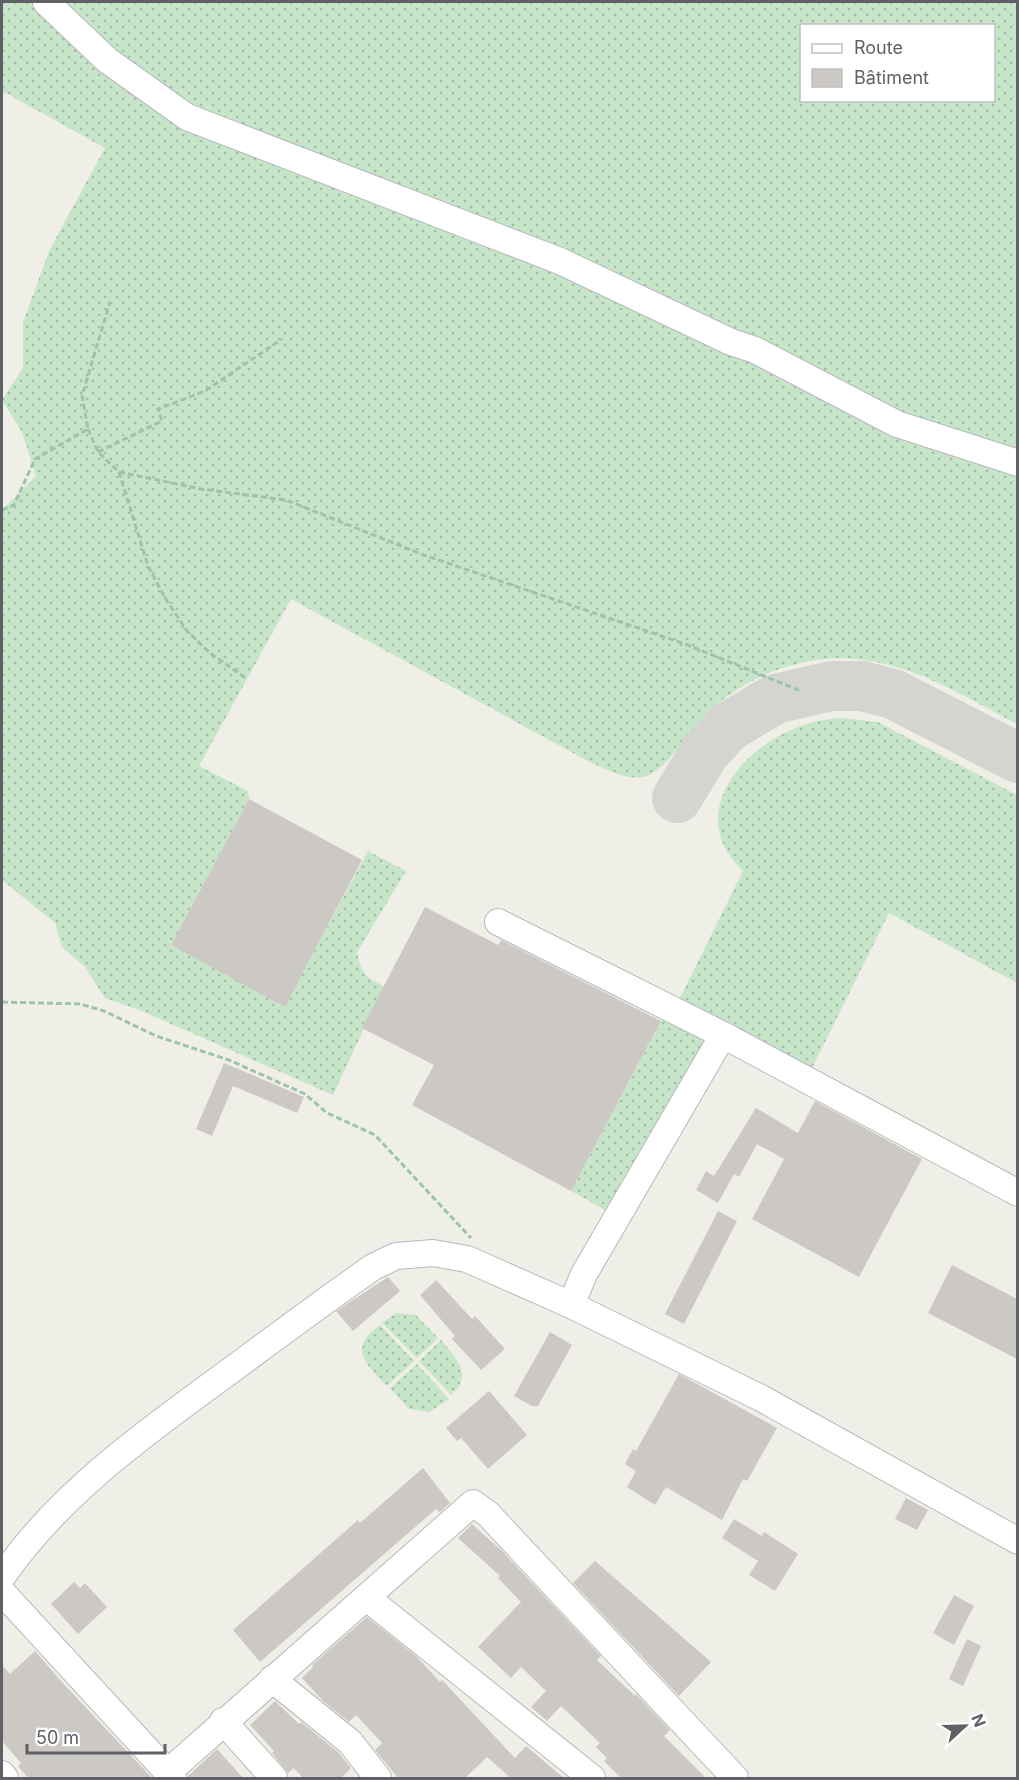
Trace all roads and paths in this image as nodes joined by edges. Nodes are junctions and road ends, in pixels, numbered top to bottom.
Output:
1 (46, 2) edge
2 (110, 302) dead end
3 (282, 339) dead end
4 (88, 429) junction
5 (98, 452) junction
6 (1017, 463) edge
7 (119, 472) junction
8 (2, 510) edge
9 (247, 679) dead end
10 (801, 691) dead end
11 (498, 922) dead end
12 (2, 1002) edge
13 (723, 1035) junction
14 (1017, 1193) edge
15 (472, 1238) dead end
16 (571, 1305) junction
17 (1017, 1541) edge
18 (2, 1577) edge
19 (2, 1592) edge
20 (367, 1598) junction
21 (272, 1679) junction
22 (223, 1721) junction
23 (2, 1774) edge
24 (170, 1776) edge
25 (5, 1779) edge
26 (274, 1779) edge
27 (378, 1779) edge
28 (592, 1779) edge
29 (735, 1779) edge

1 - 6 street
2 - 4 path
3 - 5 path
4 - 5 path
4 - 8 path
5 - 7 path
7 - 9 path
7 - 10 path
11 - 13 street
12 - 15 path
13 - 14 street
13 - 16 street
16 - 17 street
16 - 18 street
19 - 24 street
20 - 21 street
20 - 28 street
20 - 29 street
21 - 22 street
21 - 27 street
22 - 24 street
22 - 26 street
23 - 25 street

